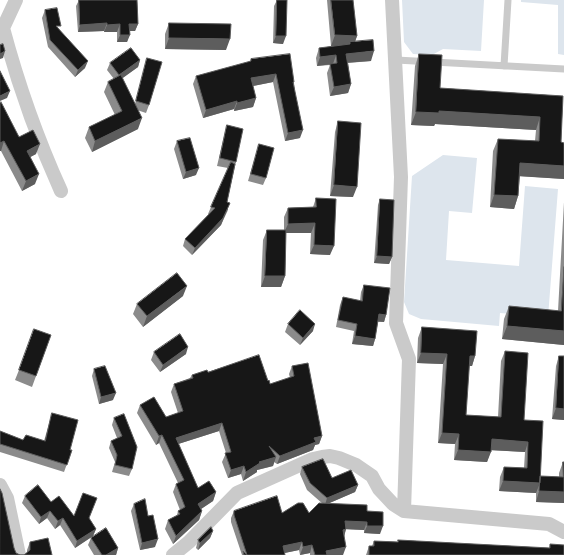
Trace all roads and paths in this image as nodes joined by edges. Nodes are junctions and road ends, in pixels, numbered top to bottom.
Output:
1 (16, 0) edge
2 (392, 0) edge
3 (508, 0) edge
4 (2, 29) edge
5 (396, 60) junction
6 (504, 66) junction
7 (564, 69) edge
8 (61, 191) dead end
9 (0, 485) edge
10 (404, 511) junction
11 (564, 532) edge
12 (19, 555) edge
13 (173, 555) edge

1 - 4 street
2 - 5 street
3 - 6 lane
4 - 8 street
5 - 6 lane
5 - 10 street
6 - 7 lane
9 - 12 street
10 - 11 street
10 - 13 street

